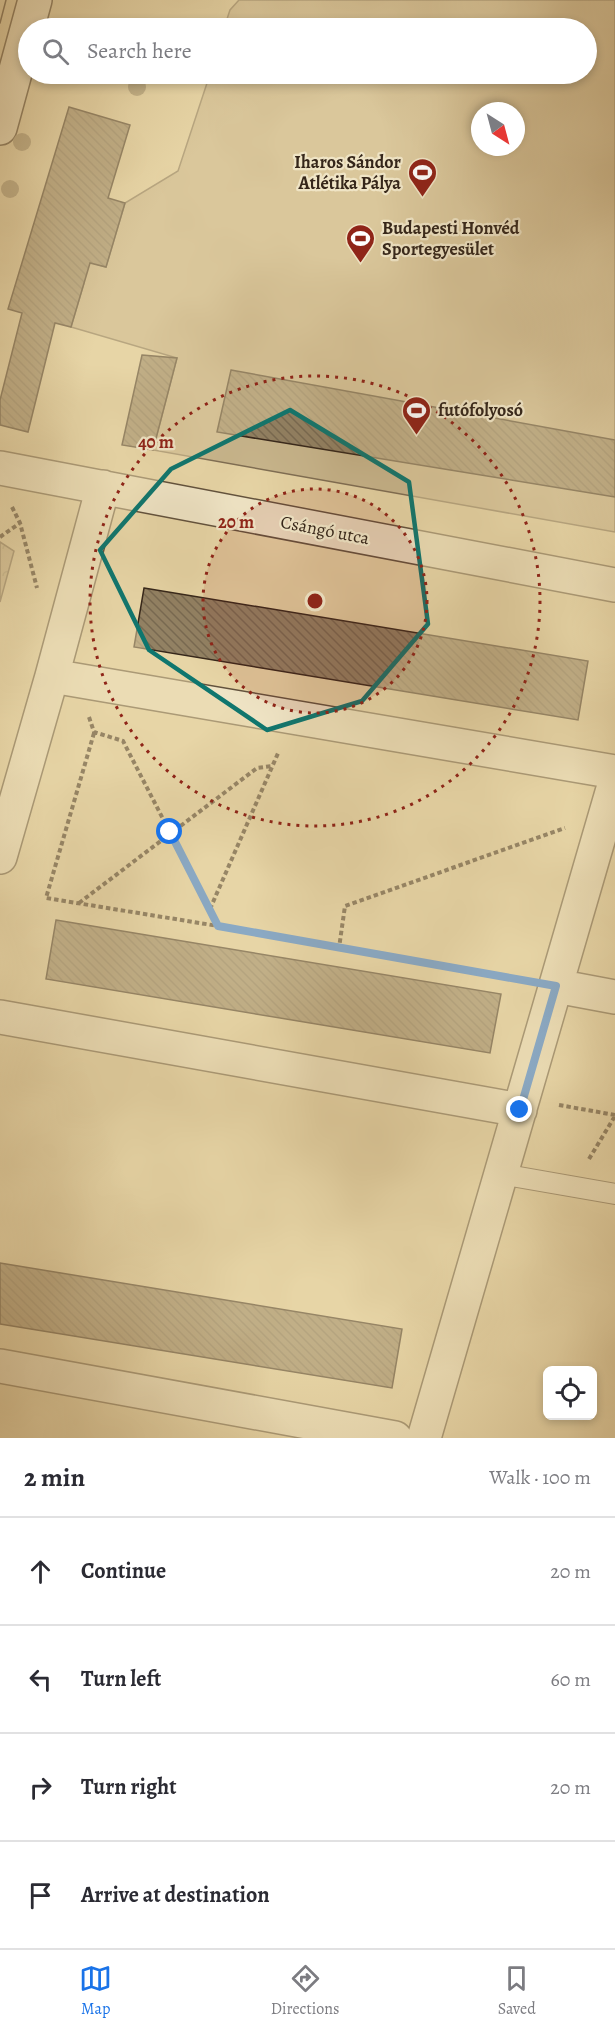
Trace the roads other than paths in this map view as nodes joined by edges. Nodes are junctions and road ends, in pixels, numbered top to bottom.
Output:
1 (35, 0) edge
2 (30, 18) edge
3 (18, 62) edge
4 (0, 128) edge
5 (0, 468) edge
6 (103, 487) junction
7 (615, 585) edge
8 (64, 678) junction
9 (615, 772) edge
10 (615, 783) edge
11 (0, 857) edge
12 (556, 986) junction
13 (615, 997) edge
14 (0, 1017) edge
15 (522, 1104) junction
16 (501, 1174) junction
17 (615, 1194) edge
18 (0, 1366) edge
19 (395, 1438) edge
20 (424, 1438) edge

1 - 2 street
3 - 4 street
5 - 6 street, Csángó utca
6 - 7 street, Csángó utca
6 - 8 street
8 - 9 street
8 - 11 street
10 - 12 street
12 - 13 street
12 - 15 street
14 - 15 street
15 - 16 street
16 - 17 lane
16 - 20 street
18 - 19 street

